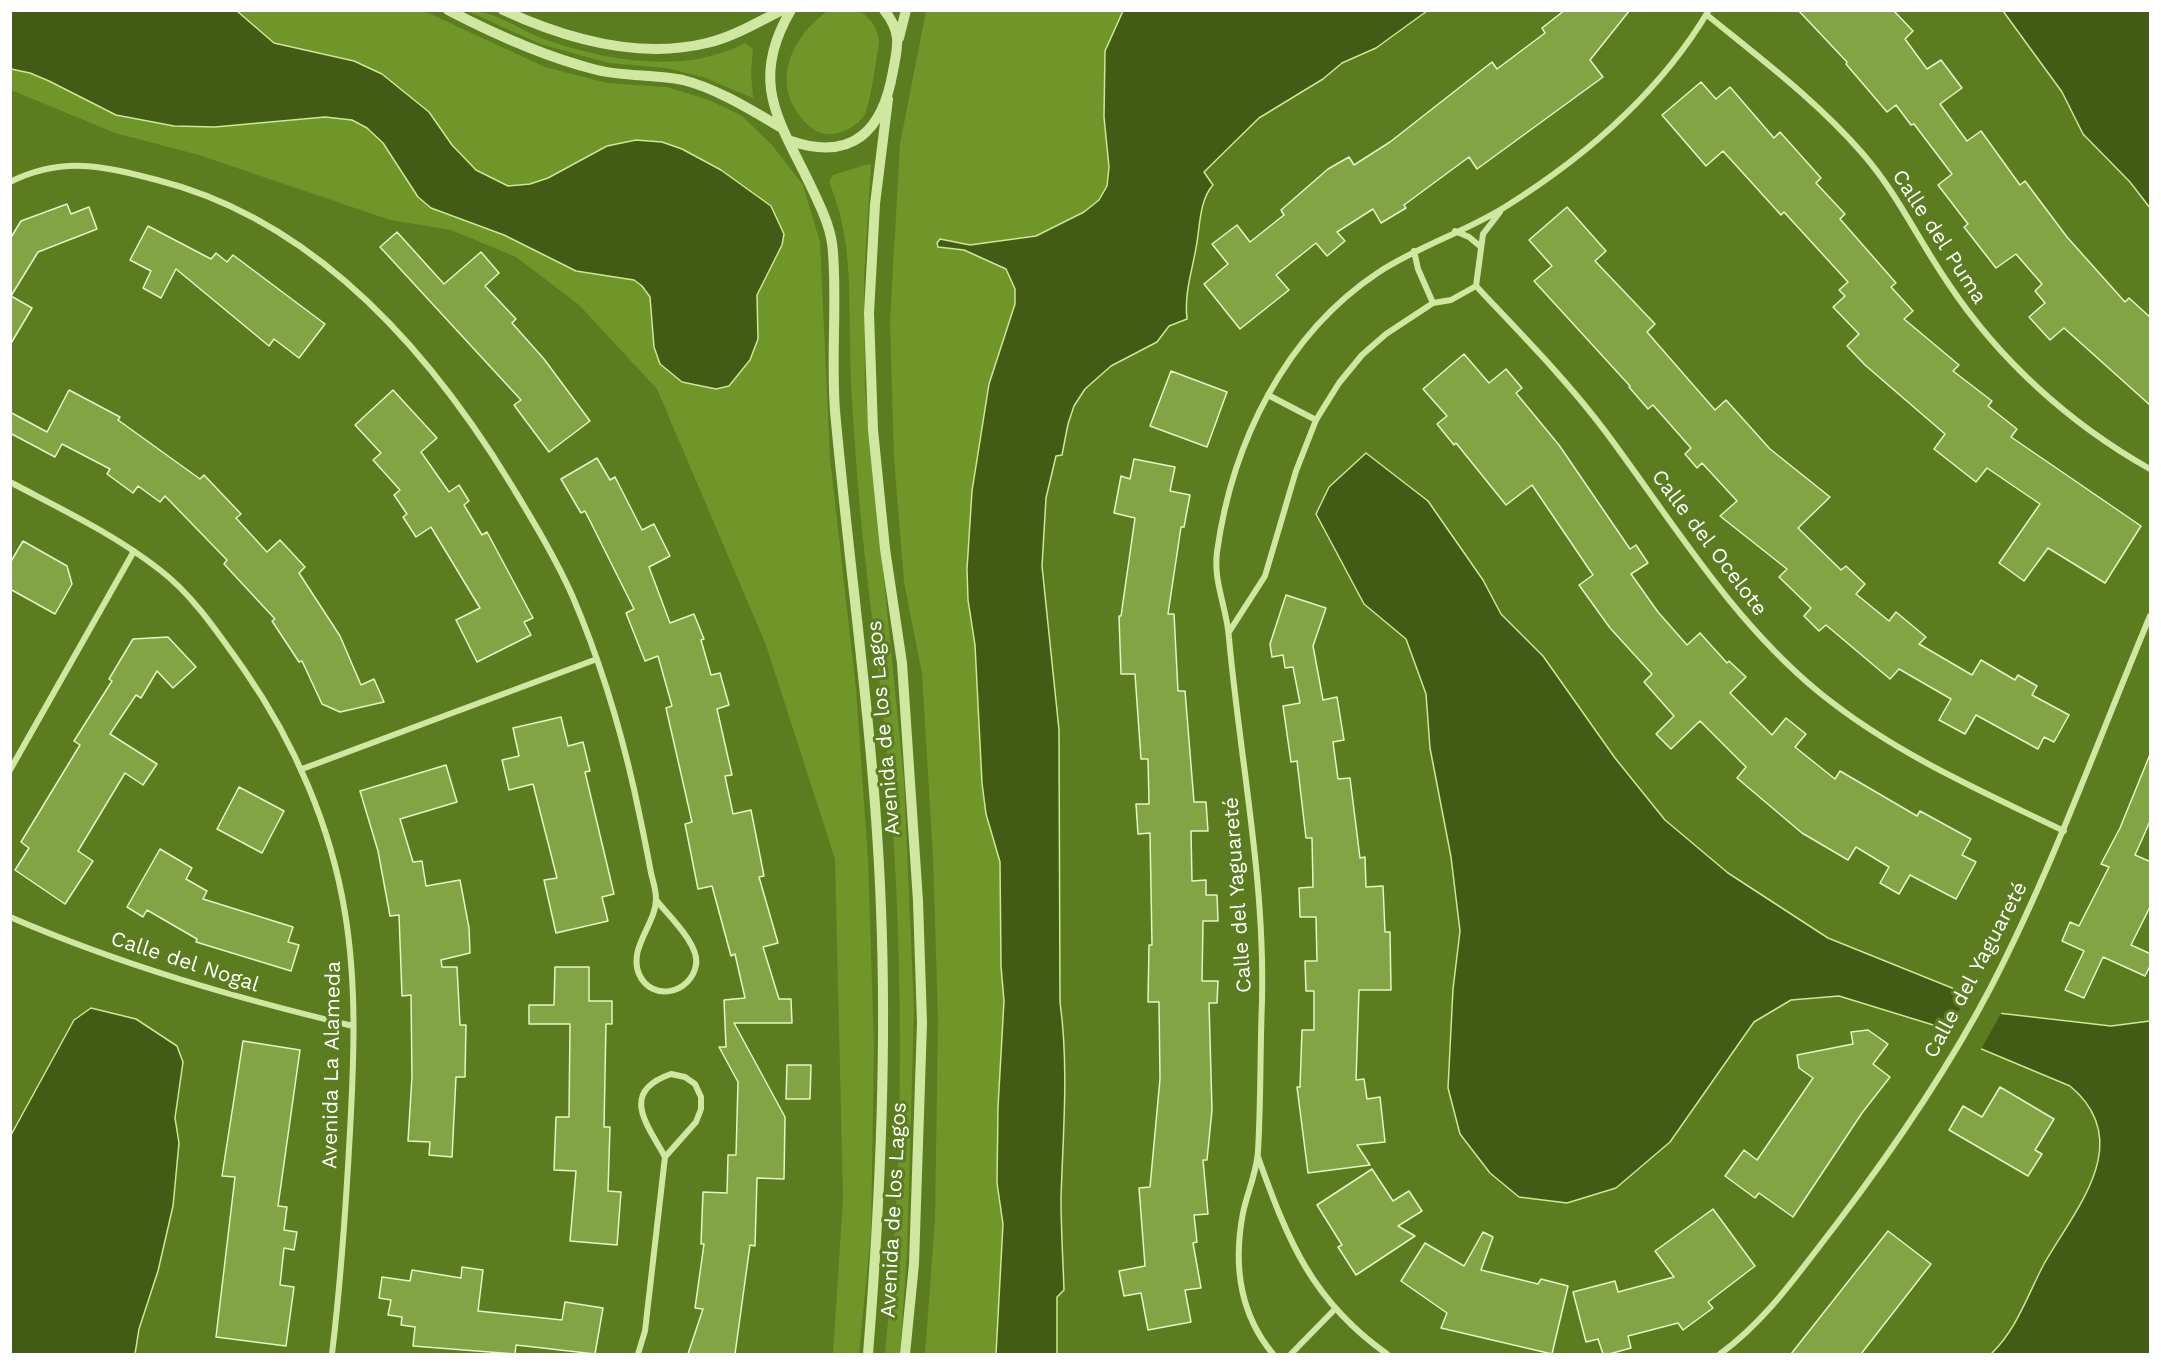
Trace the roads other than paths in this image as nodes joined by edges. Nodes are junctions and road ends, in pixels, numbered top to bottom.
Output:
1 (448, 10) edge
2 (503, 10) edge
3 (782, 10) edge
4 (790, 10) edge
5 (884, 10) edge
6 (906, 10) edge
7 (1708, 13) edge
8 (899, 38) junction
9 (888, 99) junction
10 (782, 128) junction
11 (791, 141) junction
12 (10, 182) edge
13 (1503, 208) junction
14 (1455, 231) junction
15 (1481, 247) junction
16 (1414, 251) junction
17 (1476, 286) junction
18 (1432, 303) junction
19 (1268, 395) junction
20 (1316, 420) junction
21 (2151, 469) edge
22 (10, 482) edge
23 (134, 551) junction
24 (2151, 616) edge
25 (1229, 632) junction
26 (597, 659) junction
27 (302, 769) junction
28 (10, 770) edge
29 (2064, 831) junction
30 (656, 900) junction
31 (10, 917) edge
32 (353, 1026) junction
33 (1258, 1156) junction
34 (665, 1157) junction
35 (1335, 1309) junction
36 (332, 1354) edge
37 (638, 1354) edge
38 (868, 1354) edge
39 (905, 1354) edge
40 (1273, 1354) edge
41 (1291, 1354) edge
42 (1387, 1354) edge
43 (1720, 1354) edge

1 - 10 street
2 - 3 street
4 - 10 street
5 - 8 street
6 - 8 street
7 - 13 street, Calle del Yaguareté
7 - 21 street, Calle del Puma
8 - 9 street, Avenida de los Lagos
9 - 11 street
9 - 39 street, Avenida de los Lagos
10 - 11 street, Avenida de los Lagos
11 - 38 street, Avenida de los Lagos
12 - 26 street
13 - 14 street, Calle del Yaguareté
13 - 15 street
14 - 15 street
14 - 16 street, Calle del Yaguareté
15 - 17 street
16 - 18 street
16 - 19 street, Calle del Yaguareté
17 - 18 street
17 - 29 street, Calle del Ocelote
18 - 20 street
19 - 20 street
19 - 25 street, Calle del Yaguareté
20 - 25 street
22 - 23 street, Avenida La Alameda
23 - 27 street, Avenida La Alameda
23 - 28 street
24 - 29 street, Calle del Yaguareté
25 - 33 street, Calle del Yaguareté
26 - 27 street
26 - 30 street
27 - 32 street, Avenida La Alameda
29 - 43 street, Calle del Yaguareté
30 - 30 street
31 - 32 street, Calle del Nogal
32 - 36 street, Avenida La Alameda
33 - 35 street, Calle del Yaguareté
33 - 40 street, Calle del Yaguareté
34 - 34 street
34 - 37 street
35 - 41 street
35 - 42 street, Calle del Yaguareté

